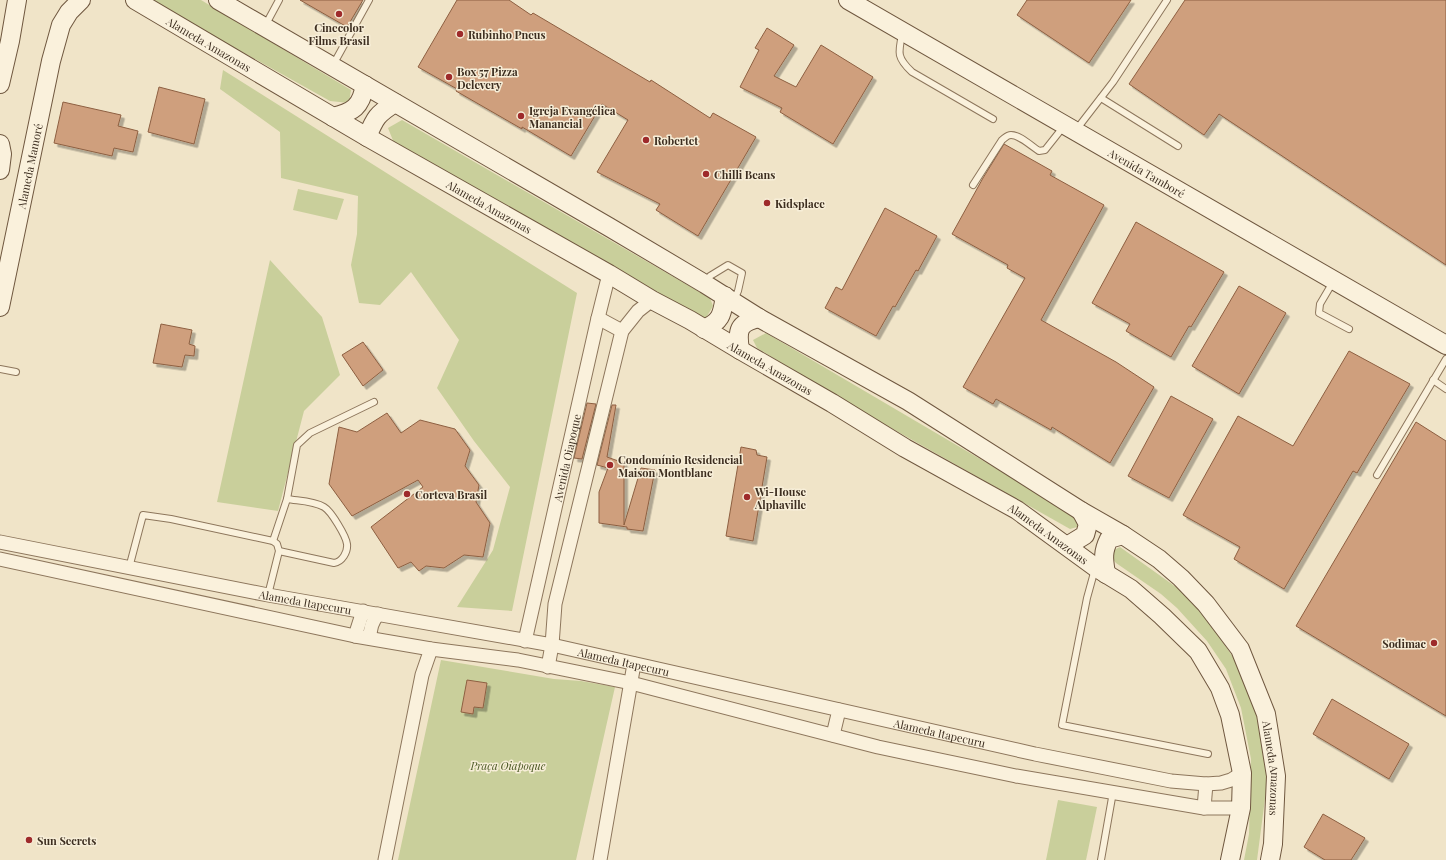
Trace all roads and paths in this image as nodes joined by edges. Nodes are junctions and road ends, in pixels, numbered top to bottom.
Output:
1 (17, 0) edge
2 (81, 0) edge
3 (135, 0) edge
4 (218, 0) edge
5 (279, 0) edge
6 (369, 0) edge
7 (848, 0) edge
8 (1167, 0) edge
9 (264, 27) junction
10 (903, 32) junction
11 (3, 59) edge
12 (333, 67) junction
13 (0, 84) edge
14 (365, 85) junction
15 (1101, 98) junction
16 (395, 103) junction
17 (333, 117) junction
18 (993, 119) dead end
19 (1070, 128) junction
20 (367, 137) junction
21 (0, 144) edge
22 (1178, 146) dead end
23 (0, 170) edge
24 (973, 185) dead end
25 (5, 263) edge
26 (609, 274) junction
27 (1334, 280) junction
28 (705, 284) junction
29 (729, 298) junction
30 (652, 300) junction
31 (0, 307) edge
32 (598, 318) junction
33 (759, 318) junction
34 (704, 329) junction
35 (1349, 329) dead end
36 (622, 331) junction
37 (1446, 345) edge
38 (740, 350) junction
39 (1446, 359) edge
40 (0, 369) edge
41 (16, 372) dead end
42 (1432, 380) junction
43 (1446, 389) edge
44 (374, 402) dead end
45 (1377, 475) dead end
46 (287, 499) junction
47 (1081, 511) junction
48 (1123, 535) junction
49 (273, 541) junction
50 (0, 542) edge
51 (1067, 546) junction
52 (279, 551) junction
53 (0, 559) edge
54 (129, 568) junction
55 (1101, 571) junction
56 (268, 595) junction
57 (363, 611) junction
58 (378, 614) junction
59 (355, 636) junction
60 (370, 638) junction
61 (525, 641) junction
62 (552, 645) junction
63 (431, 649) junction
64 (634, 664) junction
65 (548, 667) junction
66 (631, 683) junction
67 (839, 710) junction
68 (833, 735) junction
69 (1208, 754) dead end
70 (1242, 773) junction
71 (1206, 784) junction
72 (1113, 792) junction
73 (1204, 808) junction
74 (1241, 808) junction
75 (385, 860) edge
76 (600, 860) edge
77 (1101, 860) edge
78 (1230, 860) edge
79 (1270, 860) edge

1 - 11 main road
2 - 25 main road, Alameda Mamoré
3 - 17 main road, Alameda Amazonas
4 - 9 main road, Alameda Amazonas
5 - 9 lane
6 - 12 lane
7 - 10 main road, Avenida Tamboré
8 - 15 lane
9 - 12 main road, Alameda Amazonas
10 - 18 lane
10 - 19 main road, Avenida Tamboré
11 - 13 main road
12 - 14 main road, Alameda Amazonas
14 - 16 main road, Alameda Amazonas
14 - 17 main road
15 - 19 lane
15 - 22 lane
16 - 20 main road
16 - 28 main road, Alameda Amazonas
17 - 20 main road, Alameda Amazonas
19 - 24 lane
19 - 27 main road, Avenida Tamboré
20 - 26 main road, Alameda Amazonas
21 - 23 main road
25 - 31 main road, Alameda Mamoré
26 - 30 main road, Alameda Amazonas
26 - 32 street, Avenida Oiapoque
27 - 35 lane
27 - 37 main road, Avenida Tamboré
28 - 29 main road, Alameda Amazonas
28 - 29 lane
29 - 33 main road, Alameda Amazonas
29 - 34 main road
30 - 34 main road, Alameda Amazonas
30 - 36 street
32 - 36 street
32 - 61 street, Avenida Oiapoque
33 - 38 main road
33 - 47 main road, Alameda Amazonas
34 - 38 main road, Alameda Amazonas
36 - 62 street
38 - 51 main road, Alameda Amazonas
39 - 42 lane
40 - 41 lane
42 - 43 lane
42 - 45 lane
44 - 46 lane
46 - 49 lane
46 - 52 lane
47 - 48 main road, Alameda Amazonas
47 - 51 main road
48 - 55 main road
48 - 79 main road, Alameda Amazonas
49 - 52 lane
49 - 54 lane
50 - 54 street, Alameda Itapecuru
51 - 55 main road, Alameda Amazonas
52 - 56 lane
53 - 59 street, Alameda Itapecuru
54 - 56 street, Alameda Itapecuru
55 - 69 lane
55 - 70 main road, Alameda Amazonas
56 - 57 street, Alameda Itapecuru
57 - 58 street, Alameda Itapecuru
57 - 59 street
58 - 60 street
58 - 61 street, Alameda Itapecuru
59 - 60 street, Alameda Itapecuru
60 - 63 street, Alameda Itapecuru
61 - 62 street, Alameda Itapecuru
62 - 64 street, Alameda Itapecuru
62 - 65 street
63 - 65 street, Alameda Itapecuru
63 - 75 street
64 - 66 street
64 - 67 street, Alameda Itapecuru
65 - 66 street, Alameda Itapecuru
66 - 68 street, Alameda Itapecuru
66 - 76 street
67 - 68 street
67 - 71 street, Alameda Itapecuru
68 - 72 street, Alameda Itapecuru
70 - 71 street, Alameda Itapecuru
70 - 74 main road, Alameda Amazonas
71 - 73 street
72 - 73 street, Alameda Itapecuru
72 - 77 lane
73 - 74 street, Alameda Itapecuru
74 - 78 main road, Alameda Amazonas

